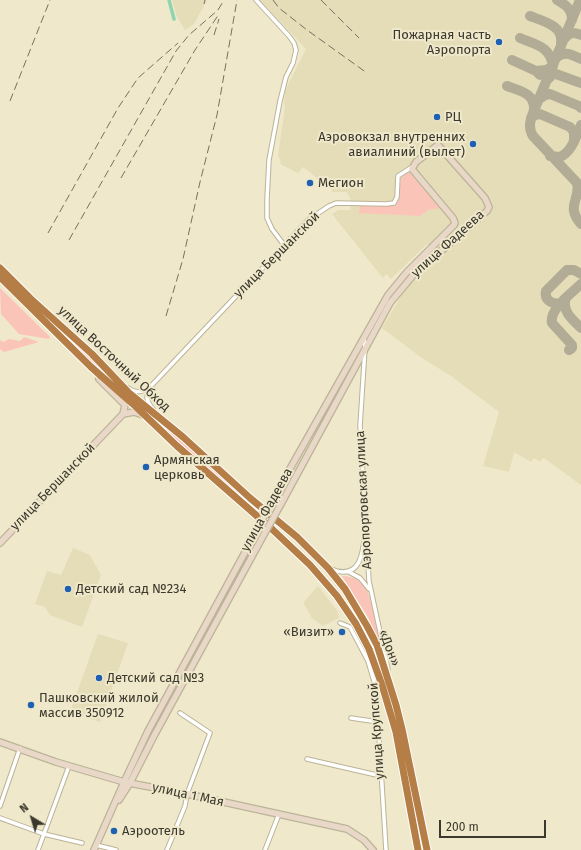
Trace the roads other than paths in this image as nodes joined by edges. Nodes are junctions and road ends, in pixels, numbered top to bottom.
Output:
1 (256, 0) edge
2 (412, 167) junction
3 (284, 245) junction
4 (435, 245) junction
5 (441, 251) junction
6 (0, 268) edge
7 (0, 277) edge
8 (372, 329) junction
9 (364, 337) junction
10 (365, 348) junction
11 (362, 361) junction
12 (91, 367) junction
13 (112, 376) junction
14 (150, 386) junction
15 (123, 414) junction
16 (145, 416) junction
17 (170, 427) junction
18 (285, 478) junction
19 (292, 482) junction
20 (250, 498) joint
21 (244, 504) joint
22 (366, 527) junction
23 (0, 543) edge
24 (328, 568) junction
25 (350, 572) junction
26 (370, 590) junction
27 (340, 623) dead end
28 (396, 705) junction
29 (180, 713) dead end
30 (351, 718) dead end
31 (378, 722) junction
32 (148, 731) junction
33 (155, 734) junction
34 (0, 742) edge
35 (20, 748) junction
36 (307, 759) dead end
37 (70, 766) junction
38 (381, 776) junction
39 (124, 782) junction
40 (130, 783) junction
41 (187, 794) junction
42 (0, 806) edge
43 (113, 808) junction
44 (279, 814) junction
45 (0, 818) edge
46 (44, 834) junction
47 (82, 843) dead end
48 (95, 848) edge
49 (38, 850) edge
50 (116, 850) edge
51 (167, 850) edge
52 (265, 850) edge
53 (373, 850) edge
54 (386, 850) edge
55 (418, 850) edge
56 (427, 850) edge

1 - 3 street
2 - 3 street, улица Бершанской
2 - 4 main road, улица Фадеева
2 - 5 main road, улица Фадеева
3 - 14 street, улица Бершанской
4 - 5 main road
4 - 8 main road, улица Фадеева
5 - 8 main road, улица Фадеева
6 - 13 highway, улица Восточный Обход
7 - 12 highway, улица Восточный Обход
8 - 9 main road, улица Фадеева
8 - 10 main road, улица Фадеева
9 - 10 street
9 - 18 main road, улица Фадеева
10 - 11 main road, улица Фадеева
11 - 19 main road, улица Фадеева
11 - 22 street, Аэропортовская улица
12 - 15 main road
12 - 16 highway, улица Восточный Обход
13 - 14 street
13 - 17 highway, улица Восточный Обход
14 - 17 street
15 - 16 main road
15 - 23 main road, улица Бершанской
16 - 21 highway, улица Восточный Обход
17 - 20 highway, улица Восточный Обход
18 - 19 main road
18 - 32 main road, улица Фадеева, bridge
19 - 33 main road, улица Фадеева, bridge
20 - 24 highway, «Дон»
21 - 55 highway, «Дон»
22 - 25 street
22 - 26 street, Аэропортовская улица
24 - 25 street
24 - 28 highway, «Дон»
25 - 26 street
26 - 28 street, Аэропортовская улица
27 - 31 street, улица Крупской
28 - 56 highway, «Дон»
29 - 41 street
30 - 31 street
31 - 38 street, улица Крупской
32 - 33 main road
32 - 39 main road, улица Фадеева
33 - 40 main road, улица Фадеева
34 - 35 main road, улица 1 Мая
35 - 37 main road, улица 1 Мая
35 - 42 street
36 - 38 street
37 - 39 main road, улица 1 Мая
37 - 46 street
38 - 54 street, улица Крупской
39 - 40 main road, улица 1 Мая
39 - 43 main road, улица Фадеева
40 - 41 main road, улица 1 Мая
40 - 43 main road, улица Фадеева
41 - 44 main road, улица 1 Мая
41 - 51 street
43 - 48 main road, улица Фадеева
44 - 52 street
44 - 53 main road, улица 1 Мая
45 - 46 street
46 - 47 street
46 - 49 street
48 - 50 street

